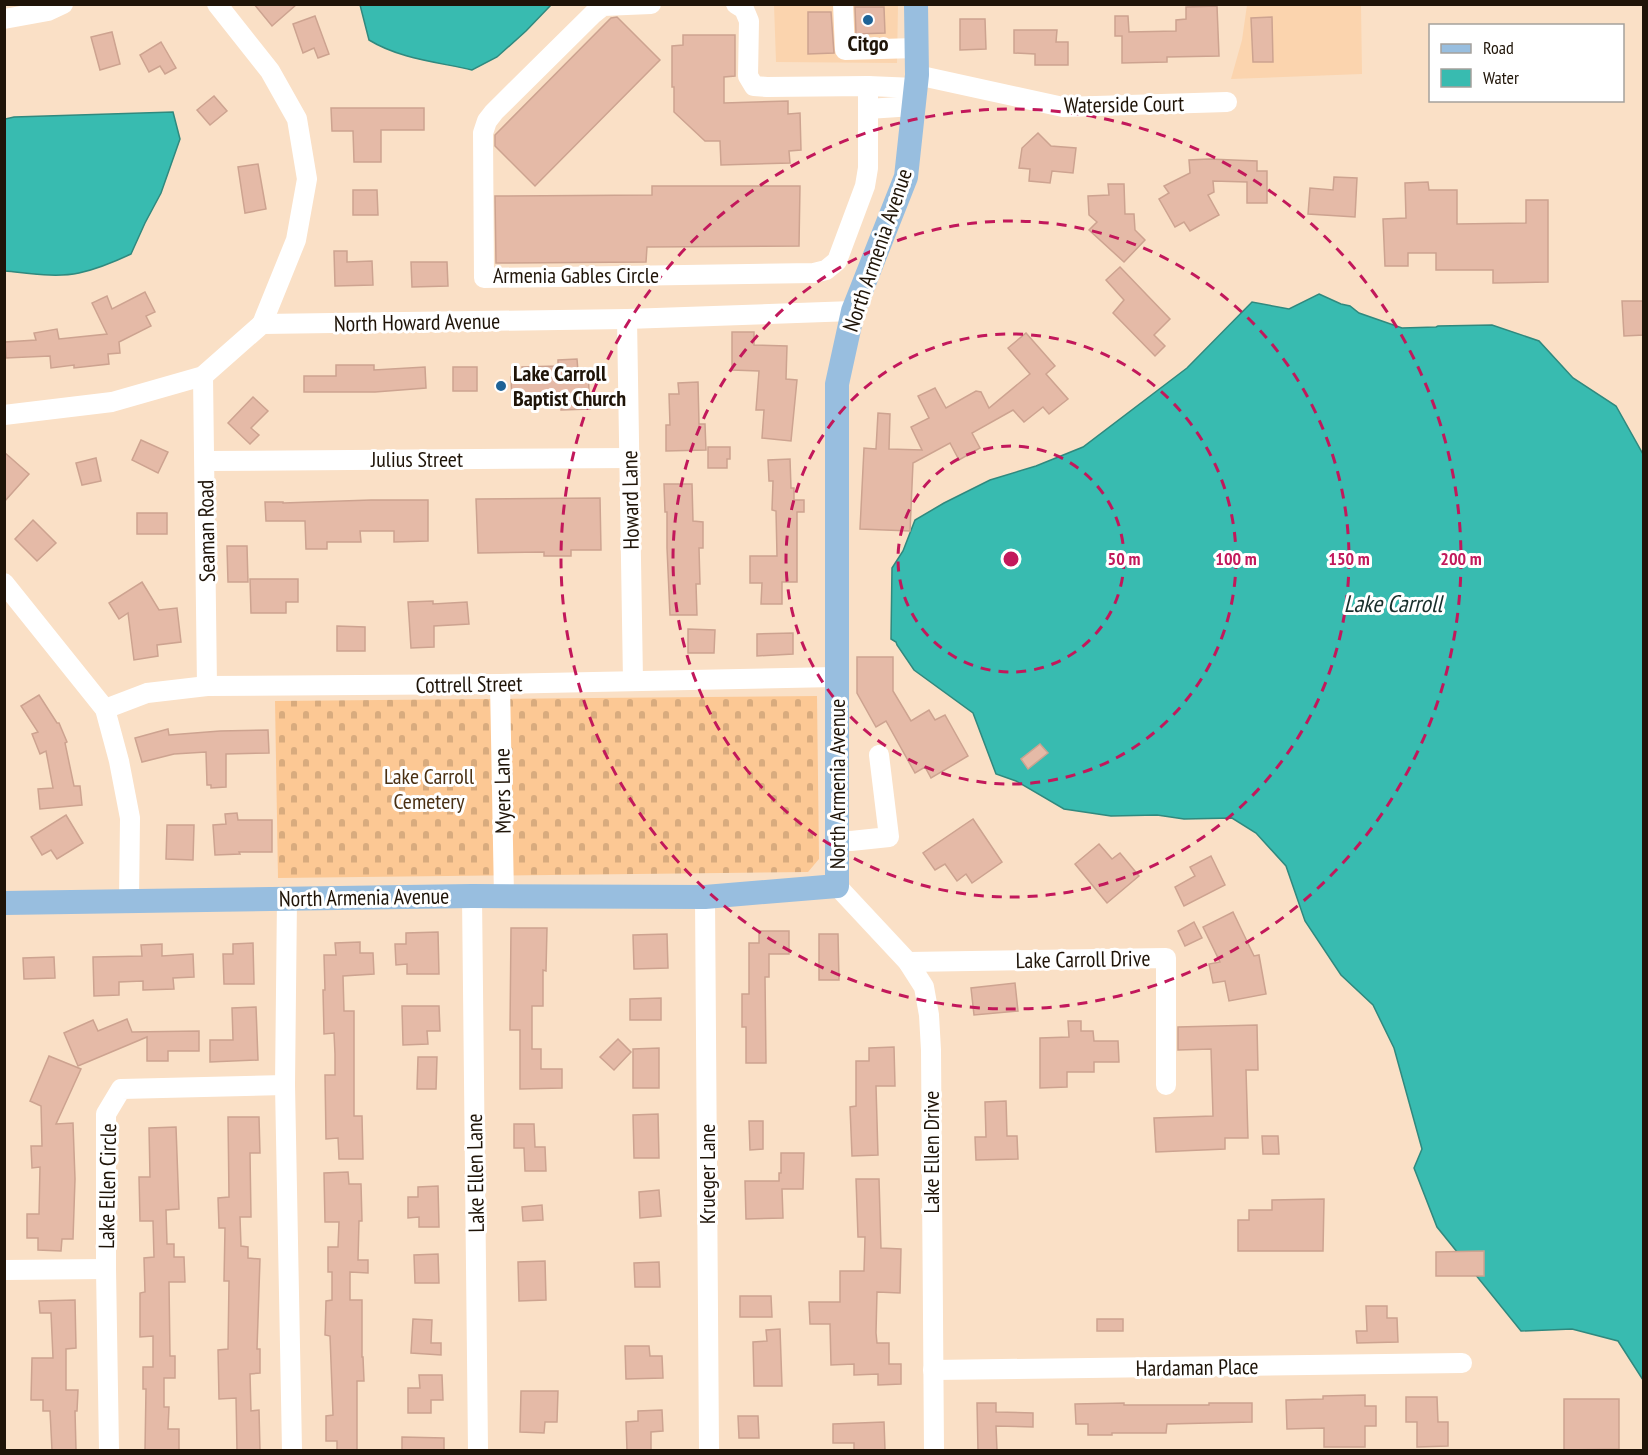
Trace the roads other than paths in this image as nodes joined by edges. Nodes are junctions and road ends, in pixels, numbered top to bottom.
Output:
1 (63, 4) edge
2 (217, 4) edge
3 (651, 4) edge
4 (735, 4) edge
5 (843, 4) edge
6 (915, 4) edge
7 (4, 19) edge
8 (916, 48) junction
9 (868, 86) junction
10 (915, 90) junction
11 (1227, 102) dead end
12 (868, 109) junction
13 (853, 311) junction
14 (627, 319) junction
15 (262, 324) junction
16 (204, 376) junction
17 (4, 415) edge
18 (630, 458) junction
19 (205, 460) junction
20 (4, 583) edge
21 (836, 677) junction
22 (633, 680) junction
23 (500, 684) junction
24 (207, 686) junction
25 (105, 709) junction
26 (879, 754) dead end
27 (837, 840) junction
28 (837, 886) junction
29 (472, 896) junction
30 (504, 897) junction
31 (705, 897) junction
32 (287, 898) junction
33 (129, 900) junction
34 (4, 903) edge
35 (908, 962) junction
36 (1166, 1084) dead end
37 (285, 1085) junction
38 (106, 1269) junction
39 (4, 1270) edge
40 (1462, 1363) dead end
41 (933, 1370) junction
42 (109, 1450) edge
43 (292, 1450) edge
44 (478, 1450) edge
45 (709, 1450) edge
46 (934, 1450) edge

1 - 7 street
2 - 15 street
3 - 12 street, Armenia Gables Circle
4 - 9 street
5 - 8 street
6 - 8 main road, North Armenia Avenue
8 - 10 main road, North Armenia Avenue
9 - 10 street
9 - 12 street, Armenia Gables Circle
10 - 11 street, Waterside Court
10 - 12 street
10 - 13 main road, North Armenia Avenue
13 - 14 street, North Howard Avenue
13 - 21 main road, North Armenia Avenue
14 - 15 street, North Howard Avenue
14 - 18 street, Howard Lane
15 - 16 street
16 - 17 street
16 - 19 street, Seaman Road
18 - 19 street, Julius Street
18 - 22 street, Howard Lane
19 - 24 street, Seaman Road
20 - 25 street
21 - 22 street, Cottrell Street
21 - 27 main road, North Armenia Avenue
22 - 23 street, Cottrell Street
23 - 24 street, Cottrell Street
23 - 30 street, Myers Lane
24 - 25 street, Cottrell Street
25 - 33 street
26 - 27 street
27 - 28 main road, North Armenia Avenue
28 - 31 main road, North Armenia Avenue
28 - 35 street, Lake Ellen Drive
29 - 30 main road, North Armenia Avenue
29 - 32 main road, North Armenia Avenue
29 - 44 street, Lake Ellen Lane
30 - 31 main road, North Armenia Avenue
31 - 45 street, Krueger Lane
32 - 33 main road, North Armenia Avenue
32 - 37 street
33 - 34 main road, North Armenia Avenue
35 - 36 street, Lake Carroll Drive
35 - 41 street, Lake Ellen Drive
37 - 38 street, Lake Ellen Circle
37 - 43 street
38 - 39 street
38 - 42 street, Lake Ellen Circle
40 - 41 street, Hardaman Place
41 - 46 street, Lake Ellen Drive

